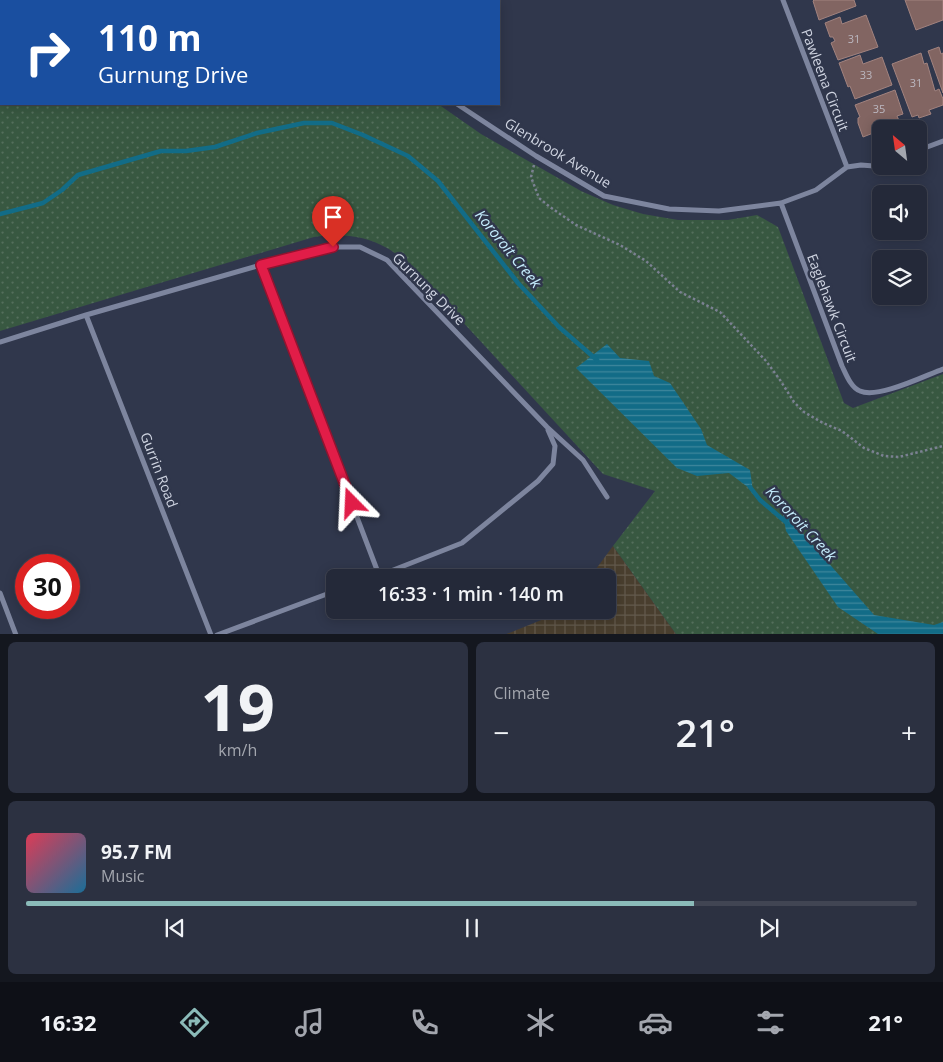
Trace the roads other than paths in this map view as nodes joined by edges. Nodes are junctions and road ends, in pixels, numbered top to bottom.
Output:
1 (783, 0) edge
2 (459, 105) edge
3 (943, 140) edge
4 (928, 146) edge
5 (872, 166) edge
6 (847, 167) junction
7 (780, 203) junction
8 (261, 265) junction
9 (86, 315) junction
10 (0, 342) edge
11 (943, 369) edge
12 (547, 427) junction
13 (607, 497) dead end
14 (373, 569) edge
15 (394, 569) edge
16 (0, 593) edge
17 (326, 595) edge
18 (16, 634) edge
19 (211, 634) edge
20 (217, 634) edge

1 - 6 street, Pawleena Circuit
2 - 7 street, Glenbrook Avenue
3 - 4 street
5 - 6 street
6 - 7 street, Glenbrook Avenue
7 - 11 street, Eaglehawk Circuit
8 - 9 street, Gurnung Drive
8 - 12 street, Gurnung Drive
8 - 14 street
9 - 10 street, Gurnung Drive
9 - 19 street, Gurrin Road
12 - 13 street, Gurnung Drive
12 - 15 street
16 - 18 street
17 - 20 street

